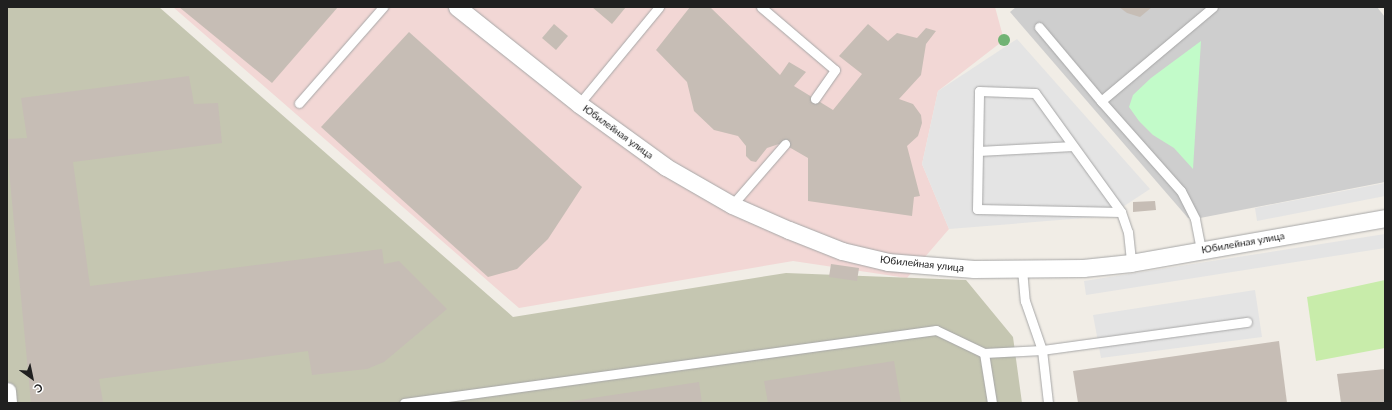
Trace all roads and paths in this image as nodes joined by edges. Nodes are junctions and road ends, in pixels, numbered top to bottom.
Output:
1 (383, 7) edge
2 (457, 7) edge
3 (659, 7) edge
4 (761, 7) edge
5 (1213, 7) edge
6 (1039, 27) dead end
7 (815, 99) dead end
8 (1101, 101) junction
9 (299, 103) dead end
10 (579, 104) junction
11 (785, 144) dead end
12 (1073, 146) junction
13 (978, 151) junction
14 (732, 205) junction
15 (1121, 212) junction
16 (1385, 218) edge
17 (1201, 250) junction
18 (1131, 263) junction
19 (1022, 269) junction
20 (1247, 322) dead end
21 (1042, 350) junction
22 (984, 353) junction
23 (7, 391) edge
24 (8, 403) edge
25 (404, 403) edge
26 (992, 403) edge
27 (1048, 403) edge

1 - 9 lane
2 - 10 street, Юбилейная улица
3 - 10 lane
4 - 7 lane
5 - 8 lane
6 - 8 lane
8 - 17 lane
10 - 14 street, Юбилейная улица
11 - 14 lane
12 - 13 lane
12 - 13 lane
12 - 15 lane
13 - 15 lane
14 - 19 street, Юбилейная улица
15 - 18 lane
16 - 17 street, Юбилейная улица
17 - 18 street, Юбилейная улица
18 - 19 street, Юбилейная улица
19 - 21 lane
20 - 21 lane
21 - 22 lane
21 - 27 lane
22 - 25 lane
22 - 26 lane
23 - 24 street

